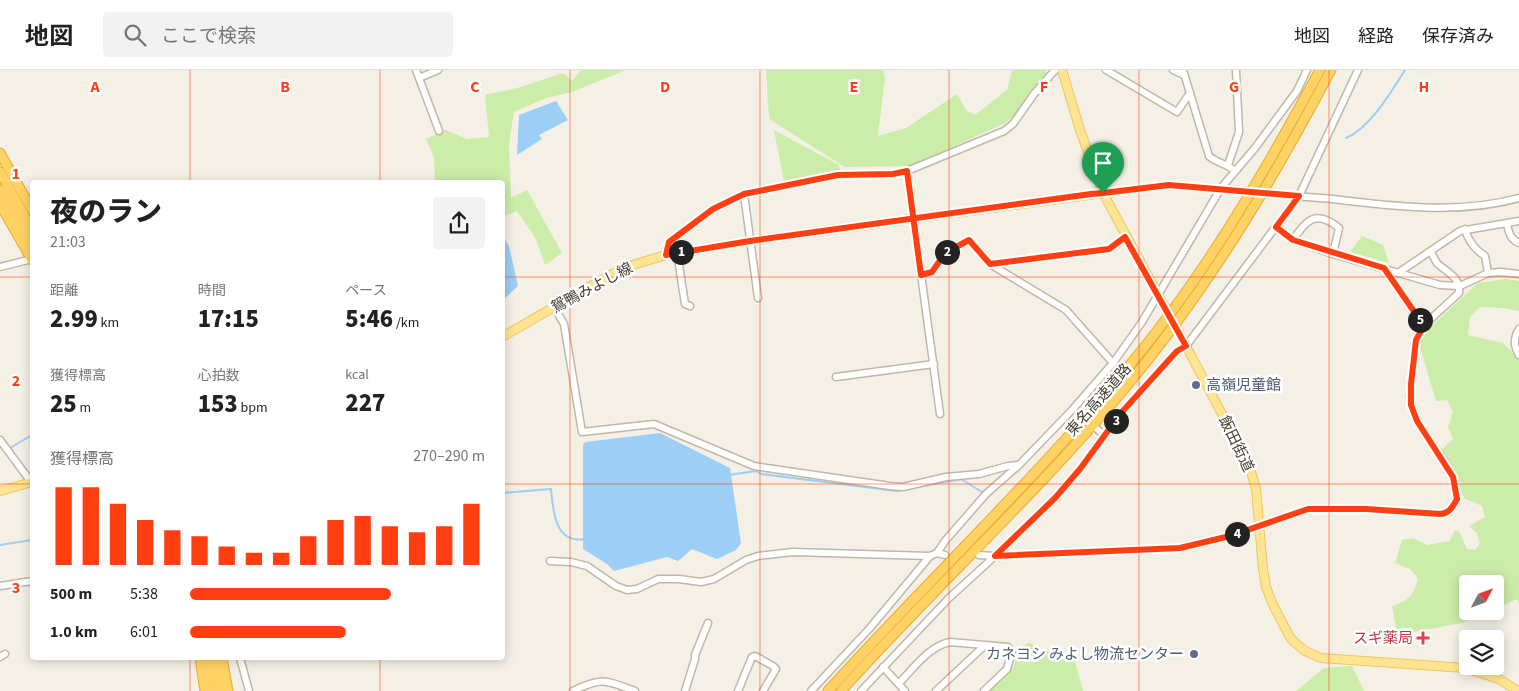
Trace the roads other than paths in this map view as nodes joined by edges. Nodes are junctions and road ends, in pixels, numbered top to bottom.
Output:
1 (416, 70) edge
2 (438, 70) edge
3 (1055, 70) edge
4 (1062, 70) edge
5 (1106, 70) edge
6 (1173, 70) edge
7 (1236, 70) edge
8 (1307, 70) edge
9 (1320, 70) edge
10 (1331, 70) edge
11 (1358, 70) edge
12 (1183, 72) edge
13 (1116, 73) edge
14 (419, 78) junction
15 (1190, 93) junction
16 (439, 131) dead end
17 (0, 153) edge
18 (1228, 165) junction
19 (907, 171) junction
20 (1235, 171) junction
21 (0, 172) edge
22 (1221, 188) junction
23 (0, 190) edge
24 (1103, 193) junction
25 (744, 194) junction
26 (1299, 196) junction
27 (1519, 198) edge
28 (0, 204) edge
29 (30, 206) edge
30 (913, 219) junction
31 (1519, 221) edge
32 (1507, 224) junction
33 (30, 226) edge
34 (1276, 227) junction
35 (1465, 229) junction
36 (1125, 237) junction
37 (1293, 240) junction
38 (750, 241) junction
39 (30, 243) edge
40 (1519, 244) edge
41 (677, 252) junction
42 (1431, 252) junction
43 (1333, 254) junction
44 (666, 255) junction
45 (30, 256) edge
46 (30, 260) edge
47 (990, 264) junction
48 (0, 267) edge
49 (1384, 268) junction
50 (1398, 273) junction
51 (1488, 273) junction
52 (1519, 274) edge
53 (921, 275) junction
54 (1460, 286) junction
55 (1159, 295) junction
56 (758, 298) dead end
57 (690, 306) dead end
58 (554, 307) junction
59 (1424, 326) junction
60 (1519, 329) edge
61 (505, 335) edge
62 (1186, 346) junction
63 (1519, 355) edge
64 (934, 364) junction
65 (1112, 364) junction
66 (836, 377) dead end
67 (940, 414) dead end
68 (1097, 429) tunnel mouth
69 (1105, 436) junction
70 (0, 440) edge
71 (1019, 465) junction
72 (30, 479) edge
73 (30, 483) edge
74 (0, 491) edge
75 (1260, 526) junction
76 (937, 553) junction
77 (945, 555) dead end
78 (979, 555) dead end
79 (930, 556) junction
80 (995, 556) junction
81 (550, 561) dead end
82 (30, 581) edge
83 (0, 586) edge
84 (708, 623) dead end
85 (984, 646) junction
86 (200, 660) edge
87 (206, 660) edge
88 (214, 660) edge
89 (222, 660) edge
90 (241, 660) edge
91 (883, 667) junction
92 (899, 683) junction
93 (205, 691) edge
94 (213, 691) edge
95 (221, 691) edge
96 (228, 691) edge
97 (249, 691) edge
98 (573, 691) edge
99 (635, 691) edge
100 (684, 691) edge
101 (738, 691) edge
102 (764, 691) edge
103 (811, 691) edge
104 (828, 691) edge
105 (842, 691) edge
106 (861, 691) edge
107 (901, 691) edge
108 (905, 691) edge
109 (936, 691) edge
110 (984, 691) edge
111 (1518, 691) edge

1 - 14 street
2 - 14 street
3 - 19 street
4 - 24 main road, 飯田街道
5 - 13 street
6 - 12 street
7 - 18 street
8 - 20 street
9 - 104 highway, 東名高速道路
10 - 105 highway, 東名高速道路
11 - 26 street
12 - 15 street
13 - 15 street
14 - 16 street
15 - 18 street
17 - 29 highway
18 - 20 street
19 - 25 street
19 - 30 street
20 - 22 street
21 - 33 highway
22 - 24 street
22 - 26 street, bridge
22 - 55 street
23 - 39 highway
24 - 30 main road, 鴛鴨みよし線
24 - 36 main road, 飯田街道
25 - 38 street
25 - 44 street
26 - 27 street
26 - 34 street
28 - 45 highway
30 - 38 main road, 鴛鴨みよし線
30 - 53 street
31 - 32 street
32 - 35 street
32 - 40 street
34 - 37 street
34 - 62 street
35 - 42 street
35 - 51 street
36 - 47 street
36 - 55 main road, 飯田街道
37 - 43 street
37 - 43 street
38 - 41 main road, 鴛鴨みよし線
38 - 56 street
41 - 44 main road, 鴛鴨みよし線
41 - 57 street
42 - 50 street
42 - 54 street
43 - 49 street
44 - 58 main road, 鴛鴨みよし線
46 - 48 street
47 - 53 street
47 - 65 street
49 - 50 street
49 - 59 street
50 - 54 street
51 - 52 street
51 - 54 street
53 - 64 street
54 - 59 street
55 - 62 main road, 飯田街道, bridge
55 - 65 street
58 - 61 main road, 鴛鴨みよし線
58 - 71 street
59 - 75 street
60 - 63 street
62 - 69 street
62 - 75 main road, 飯田街道
64 - 66 street
64 - 67 street
65 - 71 street
68 - 69 street
69 - 80 street
70 - 72 street
71 - 76 street
73 - 74 main road
75 - 80 street
75 - 111 main road, 飯田街道
76 - 77 street
76 - 79 street
78 - 80 street
79 - 81 street
79 - 103 street
80 - 91 street
82 - 83 street
84 - 100 street
85 - 92 street
85 - 109 street
85 - 110 street
86 - 93 highway
87 - 94 highway
88 - 95 highway
89 - 96 highway
90 - 97 street
91 - 92 street
91 - 106 street
92 - 107 street
92 - 108 street
98 - 99 street
101 - 102 street

